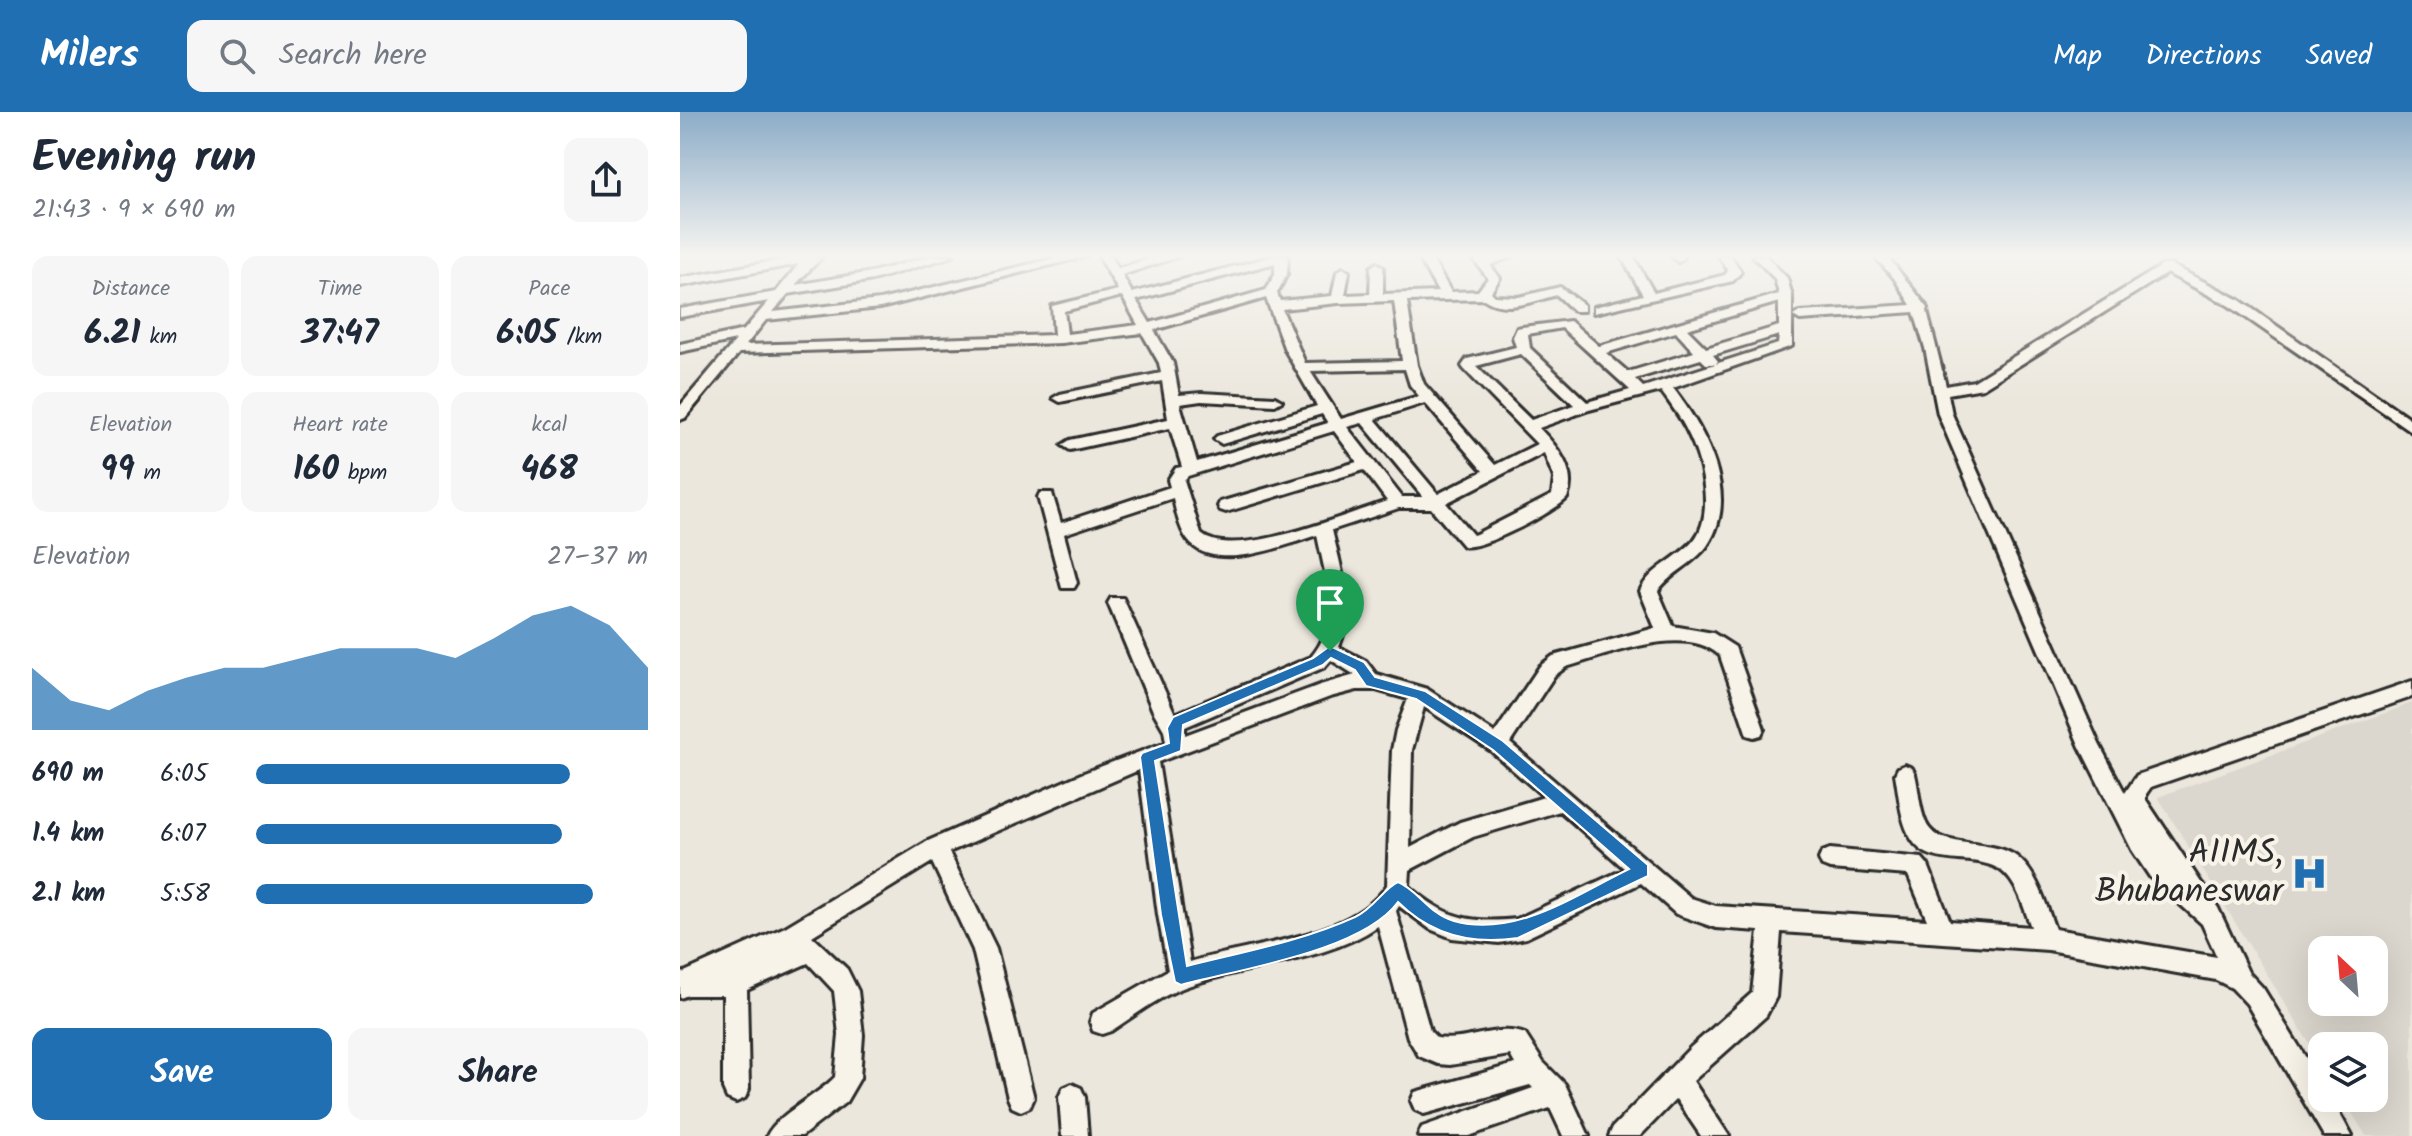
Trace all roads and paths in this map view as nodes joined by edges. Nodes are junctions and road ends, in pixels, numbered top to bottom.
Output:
1 (727, 304) edge
2 (773, 304) edge
3 (881, 304) edge
4 (1082, 304) edge
5 (1131, 304) edge
6 (1256, 304) edge
7 (1275, 304) edge
8 (1401, 304) edge
9 (1574, 304) edge
10 (1623, 304) edge
11 (1758, 304) edge
12 (1786, 304) edge
13 (1919, 304) edge
14 (2109, 304) edge
15 (2236, 304) edge
16 (1579, 308) dead end
17 (1922, 308) junction
18 (1599, 310) dead end
19 (680, 313) edge
20 (1800, 316) dead end
21 (762, 317) junction
22 (1677, 326) junction
23 (1147, 328) junction
24 (1787, 328) junction
25 (748, 333) junction
26 (1061, 339) junction
27 (680, 348) edge
28 (734, 349) junction
29 (1524, 349) junction
30 (1598, 351) junction
31 (1704, 353) junction
32 (1410, 365) junction
33 (1303, 367) junction
34 (1719, 368) junction
35 (1169, 375) junction
36 (1626, 377) junction
37 (1664, 386) junction
38 (1940, 391) junction
39 (1639, 392) junction
40 (1060, 398) dead end
41 (1427, 398) junction
42 (1173, 400) junction
43 (1275, 401) dead end
44 (1584, 407) junction
45 (1324, 409) junction
46 (680, 415) edge
47 (1366, 418) junction
48 (1176, 422) junction
49 (1529, 426) junction
50 (1339, 427) junction
51 (2412, 427) edge
52 (1222, 439) dead end
53 (1070, 445) dead end
54 (1547, 445) junction
55 (1367, 464) junction
56 (1191, 469) junction
57 (1492, 472) junction
58 (1178, 490) junction
59 (1046, 497) dead end
60 (1435, 502) junction
61 (1398, 503) junction
62 (1226, 506) dead end
63 (1323, 527) junction
64 (1055, 531) junction
65 (1068, 583) dead end
66 (1117, 603) dead end
67 (1663, 632) junction
68 (1324, 656) junction
69 (1371, 682) junction
70 (1331, 689) junction
71 (2412, 689) edge
72 (1420, 695) junction
73 (1754, 729) dead end
74 (1175, 737) junction
75 (1498, 745) junction
76 (1147, 757) junction
77 (1905, 774) dead end
78 (1563, 801) junction
79 (936, 848) junction
80 (1830, 859) dead end
81 (1398, 865) junction
82 (1643, 871) junction
83 (1391, 899) junction
84 (2210, 916) junction
85 (1771, 921) junction
86 (1943, 932) junction
87 (2048, 939) junction
88 (801, 943) junction
89 (1181, 976) junction
90 (2240, 980) junction
91 (735, 983) junction
92 (683, 985) edge
93 (1102, 1022) dead end
94 (1534, 1071) junction
95 (1677, 1079) junction
96 (736, 1089) dead end
97 (1556, 1093) junction
98 (1072, 1097) dead end
99 (1021, 1098) dead end
100 (1424, 1101) dead end
101 (780, 1136) edge
102 (1075, 1136) edge
103 (1431, 1136) edge
104 (1576, 1136) edge
105 (1622, 1136) edge
106 (1716, 1136) edge
107 (2339, 1136) edge

1 - 19 street
2 - 21 street
3 - 21 street
4 - 26 street
5 - 23 street
6 - 23 street
7 - 33 street
8 - 32 street
9 - 16 street
10 - 18 street
11 - 22 street
12 - 24 street
13 - 17 street
14 - 38 street
15 - 51 street
17 - 20 street
17 - 38 street
21 - 25 street
22 - 30 street
22 - 31 street
23 - 26 street
23 - 35 street
24 - 31 street
24 - 34 street
25 - 27 street
25 - 28 street
26 - 28 street
28 - 46 street
29 - 30 street
29 - 44 street
29 - 49 street
30 - 36 street
31 - 34 street
31 - 36 street
32 - 33 street
32 - 41 street
33 - 45 street
34 - 37 street
35 - 40 street
35 - 42 street
36 - 39 street
37 - 39 street
37 - 67 street
38 - 84 street
39 - 44 street
41 - 47 street
41 - 57 street
42 - 43 street
42 - 48 street
44 - 49 street
45 - 50 street
45 - 52 street
47 - 50 street
47 - 60 street
48 - 53 street
48 - 56 street
49 - 54 street
50 - 55 street
50 - 56 street
54 - 57 street
54 - 60 street
55 - 61 street
55 - 62 street
56 - 58 street
57 - 60 street
58 - 63 street
58 - 64 street
59 - 64 street
60 - 61 street
61 - 63 street
63 - 68 street
64 - 65 street
66 - 74 street
67 - 73 street
67 - 75 street
68 - 69 street
68 - 70 street
68 - 74 street
69 - 70 street
69 - 72 street
70 - 74 street
71 - 84 street
72 - 75 street
72 - 81 street
74 - 76 street
75 - 78 street
76 - 79 street
76 - 89 street
77 - 87 street
78 - 81 street
78 - 82 street
79 - 88 street
79 - 99 street
80 - 86 street
81 - 83 street
82 - 83 street
82 - 85 street
83 - 89 street
83 - 94 street
84 - 90 street
85 - 86 street
85 - 95 street
86 - 87 street
87 - 90 street
88 - 91 street
88 - 92 street
88 - 101 street
89 - 93 street
90 - 107 street
91 - 92 street
91 - 96 street
94 - 97 street
94 - 100 street
95 - 105 street
95 - 106 street
97 - 103 street
97 - 104 street
98 - 102 street

